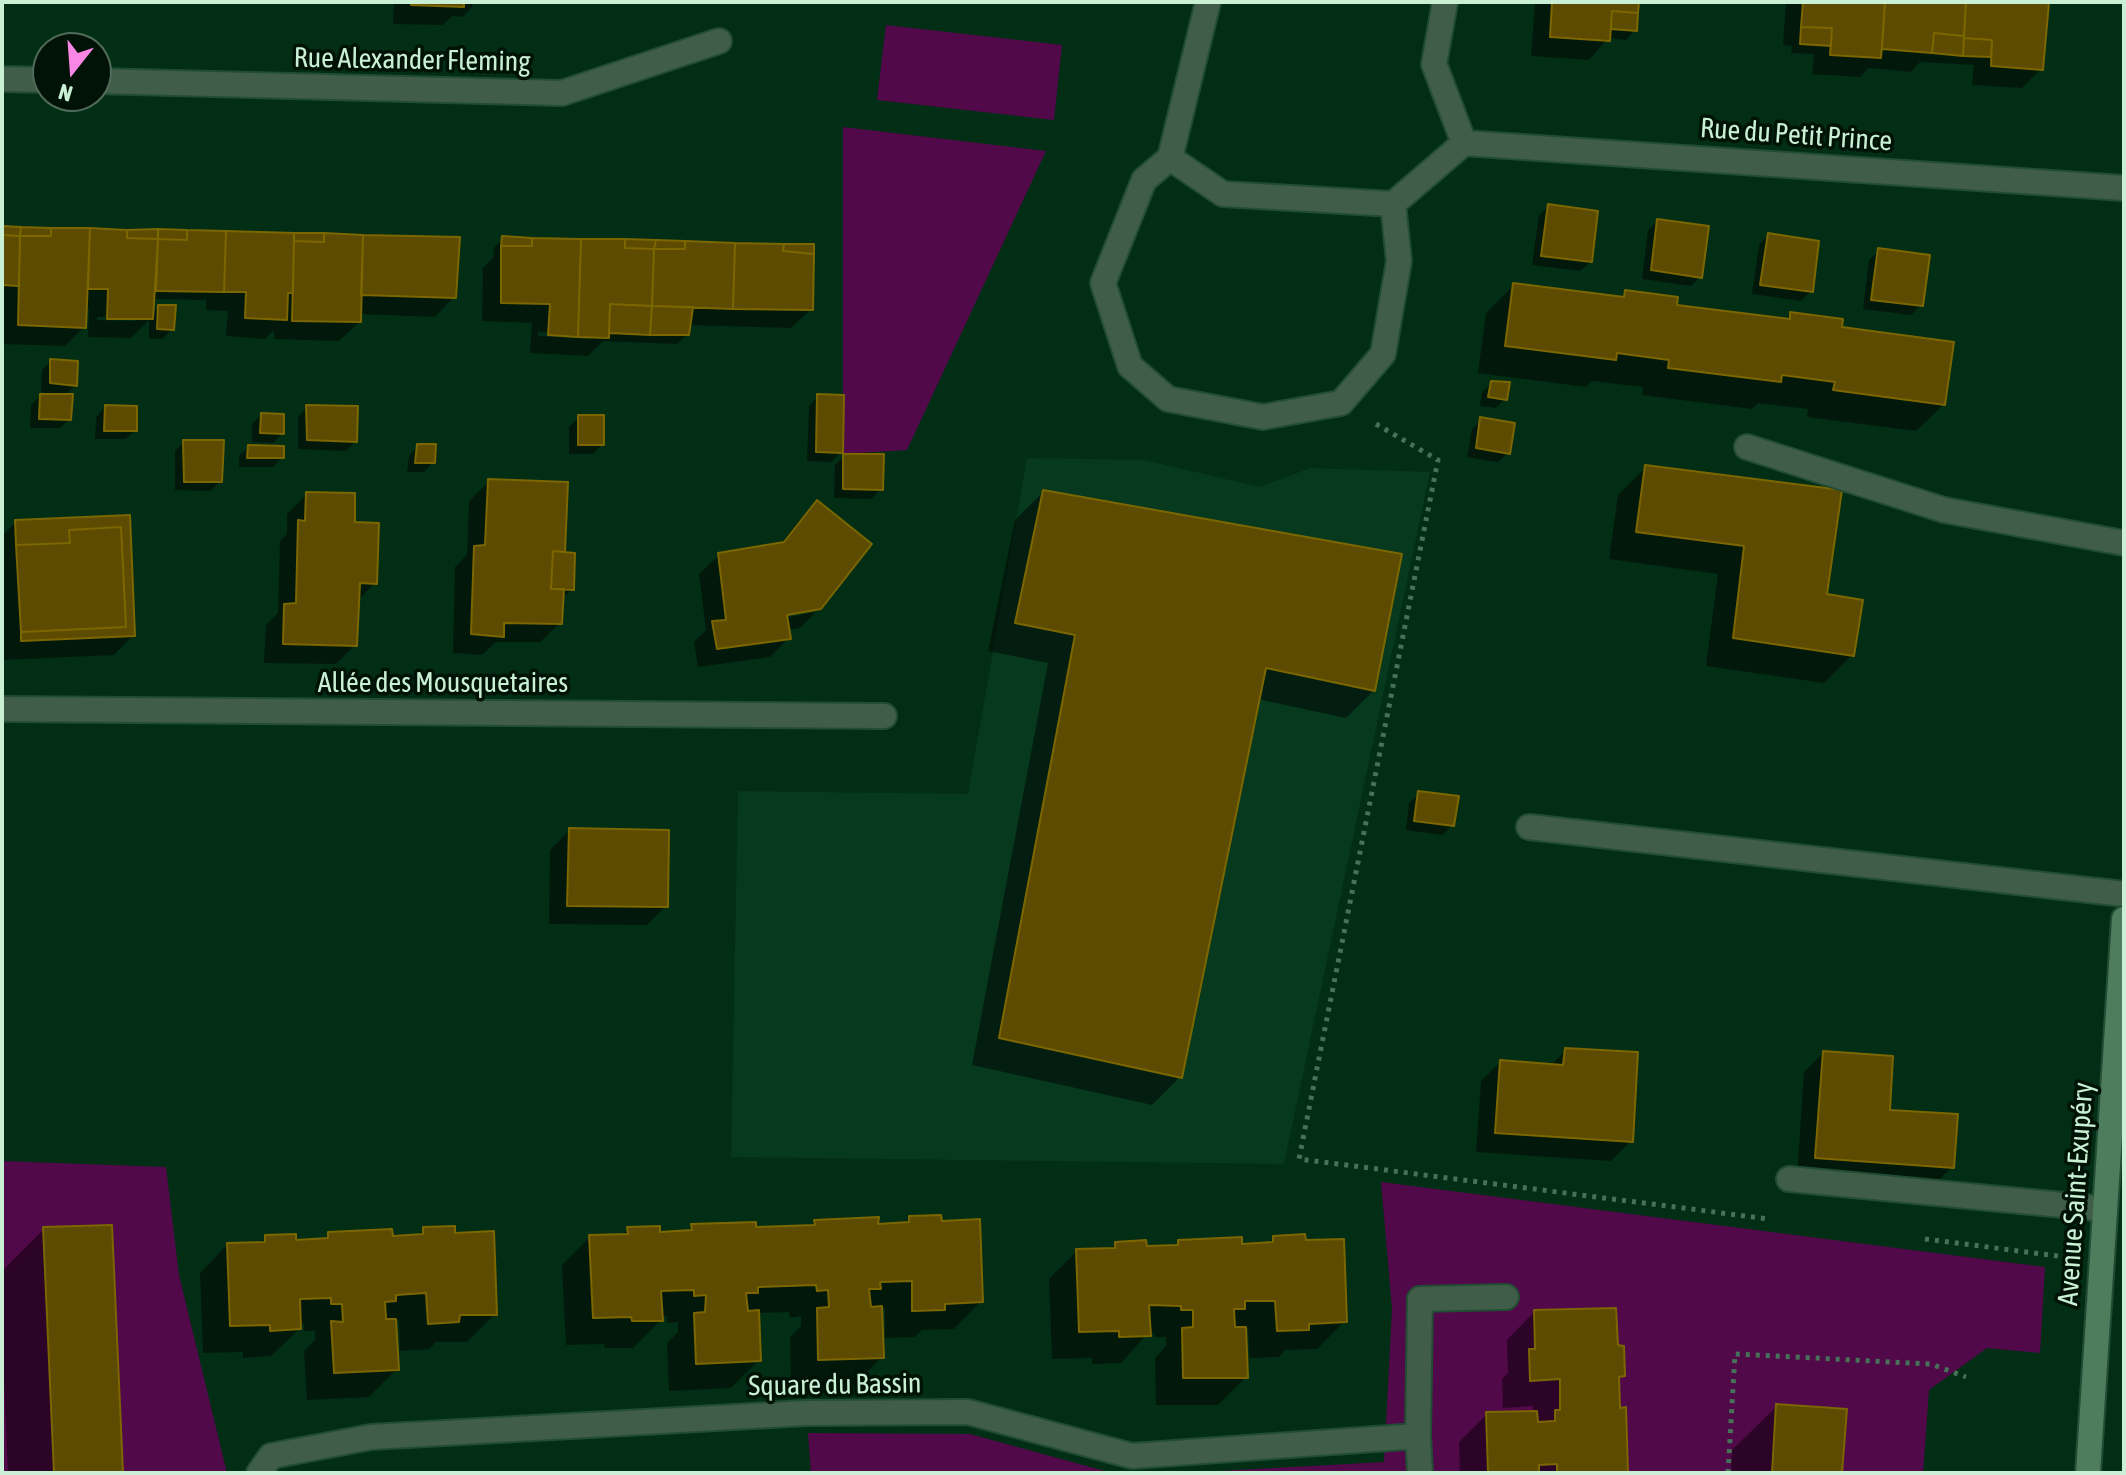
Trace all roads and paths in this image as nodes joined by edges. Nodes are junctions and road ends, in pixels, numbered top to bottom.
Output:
1 (1208, 2) edge
2 (1445, 2) edge
3 (719, 41) dead end
4 (2, 79) edge
5 (32, 80) edge
6 (112, 81) edge
7 (1464, 143) junction
8 (1170, 158) junction
9 (2124, 188) edge
10 (1393, 204) junction
11 (1341, 403) junction
12 (1747, 447) dead end
13 (2124, 543) edge
14 (2, 709) edge
15 (884, 716) dead end
16 (1529, 827) dead end
17 (2124, 894) edge
18 (2124, 919) edge
19 (1789, 1179) dead end
20 (2112, 1194) edge
21 (1783, 1221) dead end
22 (1923, 1239) dead end
23 (2102, 1262) junction
24 (1506, 1297) dead end
25 (1966, 1377) dead end
26 (1418, 1436) junction
27 (259, 1473) edge
28 (1420, 1473) edge
29 (1728, 1473) edge
30 (2088, 1473) edge

1 - 8 street
2 - 7 street
3 - 6 street, Rue Alexander Fleming
4 - 5 street
7 - 9 street, Rue du Petit Prince
7 - 10 street
8 - 10 street
8 - 11 street
10 - 11 street
11 - 21 path
12 - 13 street
14 - 15 street, Allée des Mousquetaires
16 - 17 street
18 - 20 main road, Avenue Saint-Exupéry
19 - 20 street
20 - 23 main road, Avenue Saint-Exupéry
22 - 23 path
23 - 30 main road, Avenue Saint-Exupéry
24 - 26 street
25 - 29 path
26 - 27 street, Square du Bassin
26 - 28 street

